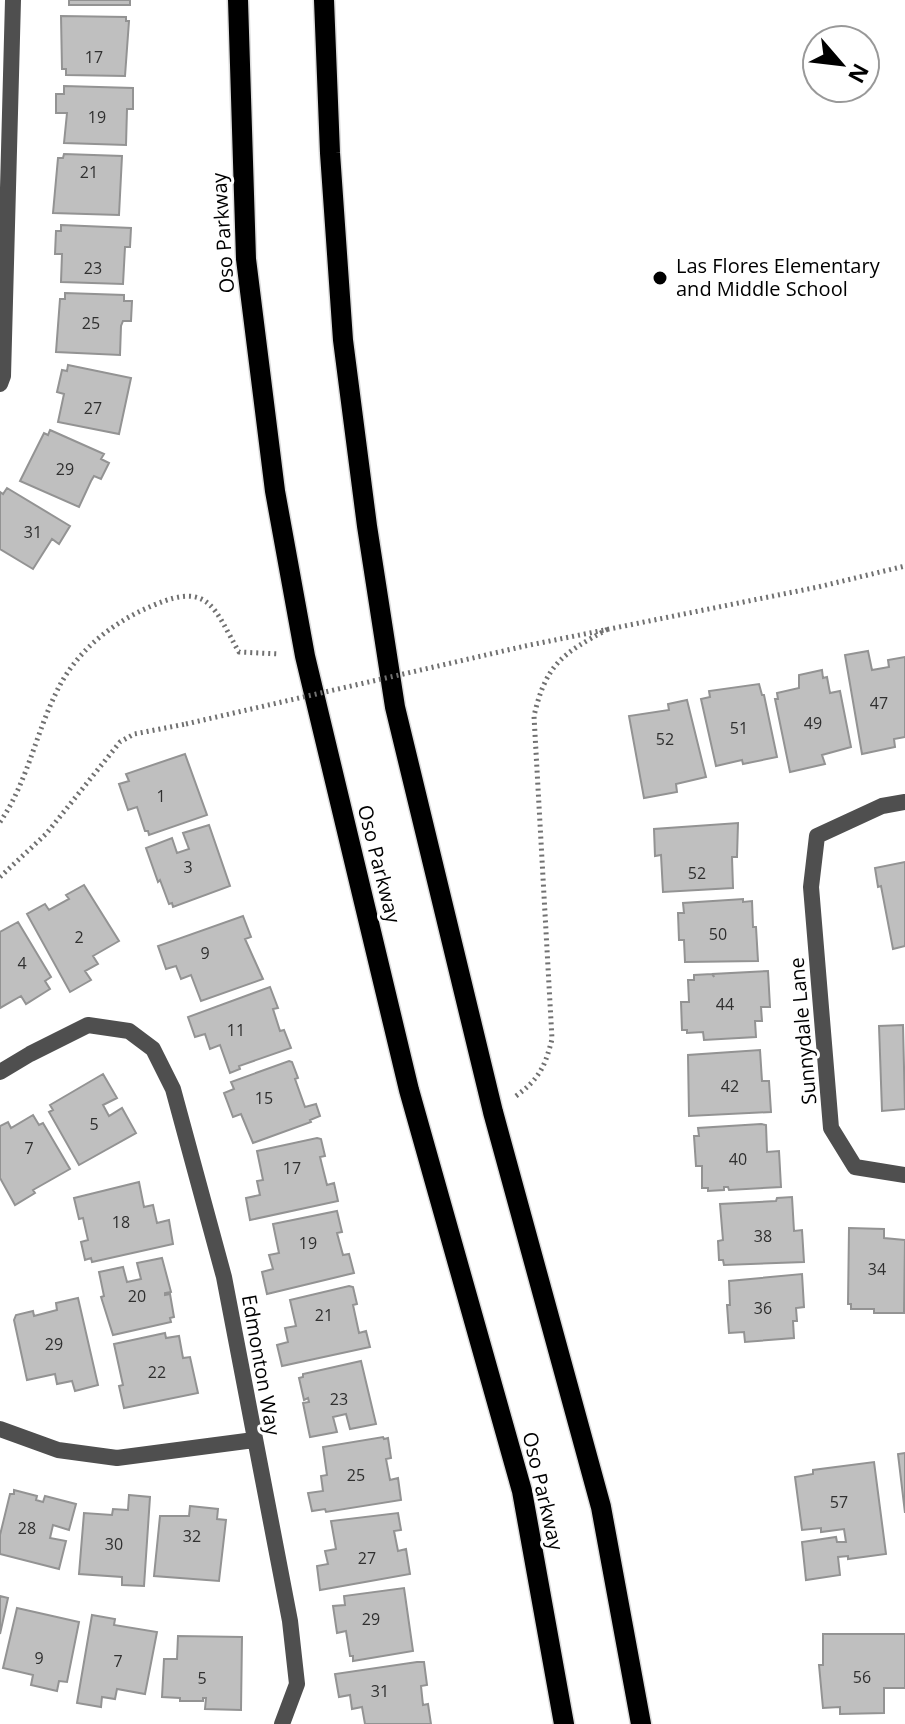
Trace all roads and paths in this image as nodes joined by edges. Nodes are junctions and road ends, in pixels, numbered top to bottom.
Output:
1 (13, 0) edge
2 (238, 0) edge
3 (324, 0) edge
4 (0, 384) edge
5 (905, 566) edge
6 (608, 629) junction
7 (305, 656) junction
8 (905, 802) edge
9 (0, 822) edge
10 (0, 877) edge
11 (0, 1072) edge
12 (493, 1112) junction
13 (905, 1175) edge
14 (0, 1429) edge
15 (254, 1440) junction
16 (282, 1724) edge
17 (564, 1724) edge
18 (641, 1724) edge

1 - 4 street
2 - 7 main road, Oso Parkway
3 - 12 main road
5 - 6 path
6 - 10 path, bridge
6 - 12 path
7 - 9 path
7 - 17 main road, Oso Parkway
8 - 13 street, Sunnydale Lane
11 - 15 street, Edmonton Way
12 - 18 main road
14 - 15 street
15 - 16 street, Edmonton Way

